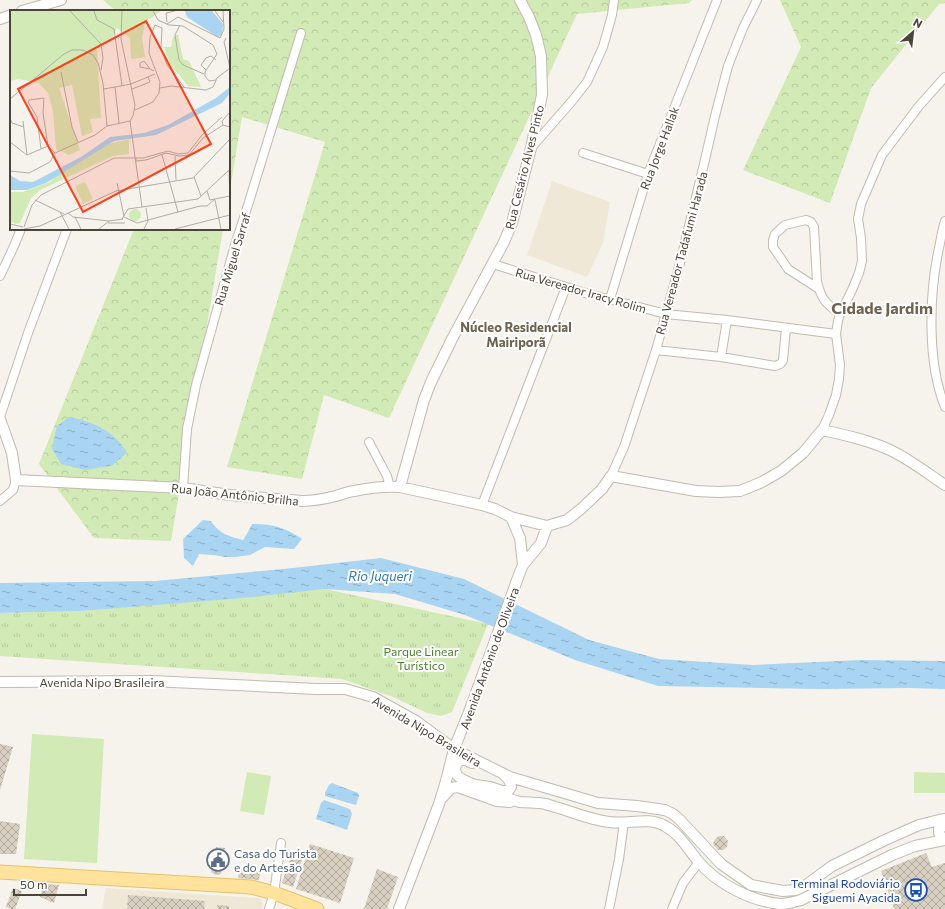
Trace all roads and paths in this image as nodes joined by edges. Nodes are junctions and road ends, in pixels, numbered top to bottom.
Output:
1 (61, 0) edge
2 (520, 0) edge
3 (614, 0) edge
4 (717, 0) edge
5 (757, 0) edge
6 (26, 10) edge
7 (10, 15) edge
8 (0, 18) edge
9 (301, 33) dead end
10 (945, 77) edge
11 (531, 148) junction
12 (583, 152) dead end
13 (648, 174) junction
14 (945, 221) edge
15 (21, 230) edge
16 (67, 230) edge
17 (493, 264) junction
18 (0, 276) edge
19 (566, 286) junction
20 (819, 289) junction
21 (610, 299) junction
22 (666, 314) junction
23 (840, 314) junction
24 (727, 320) junction
25 (786, 328) junction
26 (836, 334) junction
27 (656, 350) junction
28 (721, 357) junction
29 (945, 407) edge
30 (0, 418) edge
31 (822, 430) junction
32 (369, 442) dead end
33 (611, 476) junction
34 (16, 480) junction
35 (945, 485) edge
36 (395, 487) junction
37 (183, 488) junction
38 (0, 501) edge
39 (482, 505) junction
40 (511, 517) junction
41 (548, 526) junction
42 (522, 569) junction
43 (0, 682) edge
44 (454, 749) junction
45 (501, 772) junction
46 (475, 785) junction
47 (521, 802) junction
48 (439, 804) junction
49 (945, 819) edge
50 (624, 822) junction
51 (945, 825) edge
52 (944, 840) edge
53 (281, 843) dead end
54 (699, 862) junction
55 (0, 872) edge
56 (274, 893) junction
57 (269, 909) edge
58 (317, 909) edge
59 (399, 909) edge
60 (609, 909) edge
61 (672, 909) edge

1 - 6 street
2 - 11 street, Rua Cesário Alves Pinto
3 - 11 street
4 - 13 street, Rua Jorge Hallak
5 - 22 street, Rua Vereador Tadafumi Harada
7 - 8 street
9 - 37 street, Rua Miguel Sarraf
10 - 23 street
11 - 17 street, Rua Cesário Alves Pinto
12 - 13 street
13 - 21 street, Rua Jorge Hallak
14 - 29 street
15 - 18 street
16 - 30 street
17 - 19 street, Rua Vereador Iracy Rolim
17 - 36 street, Rua Cesário Alves Pinto
19 - 21 street, Rua Vereador Iracy Rolim
19 - 39 street
20 - 20 street
20 - 23 street
21 - 22 street, Rua Vereador Iracy Rolim
22 - 24 street, Rua Vereador Iracy Rolim
22 - 27 street, Rua Vereador Tadafumi Harada
23 - 26 street
24 - 25 street, Rua Vereador Iracy Rolim
24 - 28 street
25 - 26 street, Rua Vereador Iracy Rolim
25 - 28 street
26 - 31 street
27 - 28 street
27 - 33 street, Rua Vereador Tadafumi Harada
30 - 34 street
31 - 33 street
31 - 35 street
32 - 36 street
33 - 41 street
34 - 37 street, Rua João Antônio Brilha
34 - 38 street
36 - 37 street, Rua João Antônio Brilha
36 - 39 street, Rua João Antônio Brilha
39 - 40 street, Rua João Antônio Brilha
40 - 41 street, Rua João Antônio Brilha
40 - 42 street, Avenida Antônio de Oliveira
41 - 42 street, Avenida Antônio de Oliveira
42 - 44 street, Avenida Antônio de Oliveira
43 - 44 street, Avenida Nipo Brasileira
44 - 45 street, Avenida Nipo Brasileira
44 - 48 street, Avenida Antônio de Oliveira
45 - 46 street
45 - 46 street
45 - 49 street, Avenida Nipo Brasileira
46 - 47 street
47 - 48 street
47 - 50 street
48 - 59 street, Avenida Antônio de Oliveira
50 - 54 street
50 - 60 street
51 - 52 street
52 - 54 street
53 - 56 street
54 - 61 street
55 - 56 main road
56 - 57 street
56 - 58 main road

